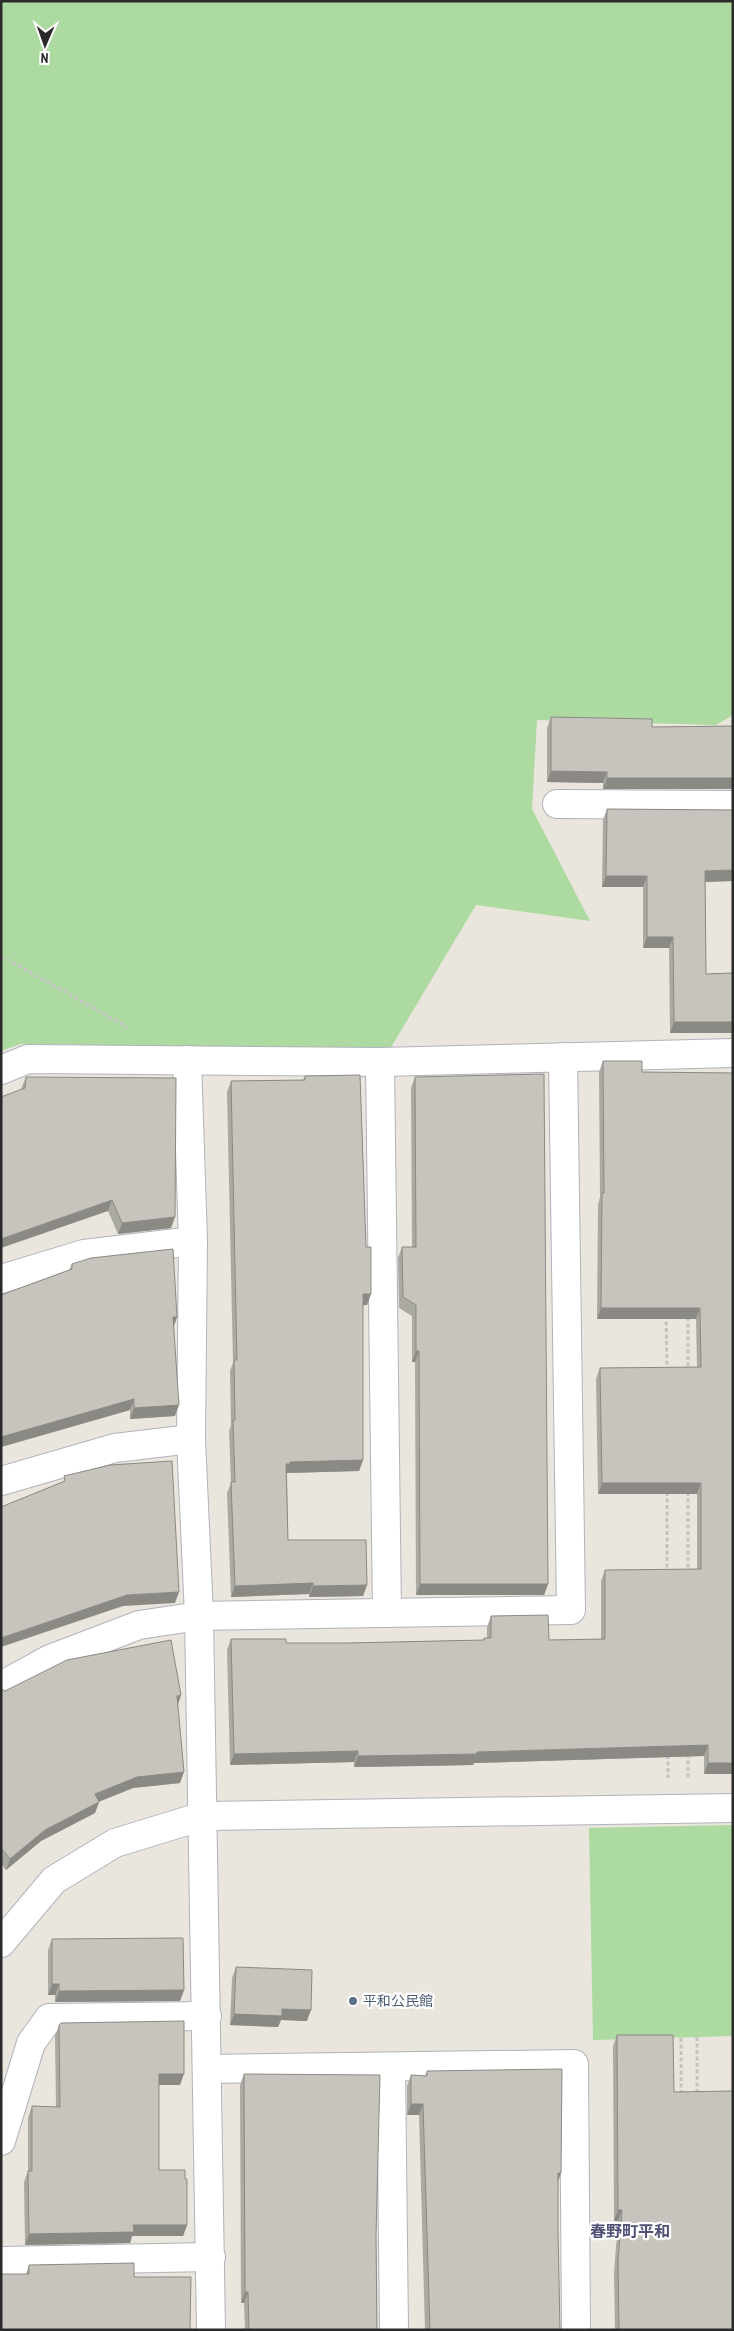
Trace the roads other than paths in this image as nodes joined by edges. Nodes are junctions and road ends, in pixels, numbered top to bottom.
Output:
1 (557, 804) dead end
2 (733, 805) edge
3 (733, 1053) edge
4 (563, 1057) junction
5 (187, 1060) junction
6 (380, 1062) junction
7 (1, 1070) edge
8 (193, 1241) junction
9 (1, 1279) edge
10 (190, 1439) junction
11 (1, 1482) edge
12 (386, 1613) junction
13 (200, 1616) junction
14 (1, 1686) edge
15 (733, 1808) edge
16 (203, 1816) junction
17 (1, 1943) edge
18 (207, 2016) junction
19 (392, 2066) junction
20 (208, 2069) junction
21 (1, 2141) edge
22 (211, 2258) junction
23 (1, 2261) edge
24 (211, 2330) edge
25 (394, 2330) edge
26 (576, 2330) edge

1 - 2 street
3 - 4 street
4 - 6 street
4 - 12 street
5 - 6 street
5 - 7 street
5 - 8 street
6 - 12 street
8 - 9 street
8 - 10 street
10 - 11 street
10 - 13 street
12 - 13 street
13 - 14 street
13 - 16 street
15 - 16 street
16 - 17 street
16 - 18 street
18 - 20 street
18 - 21 street
19 - 20 street
19 - 25 street
19 - 26 street
20 - 22 street
22 - 23 street
22 - 24 street

